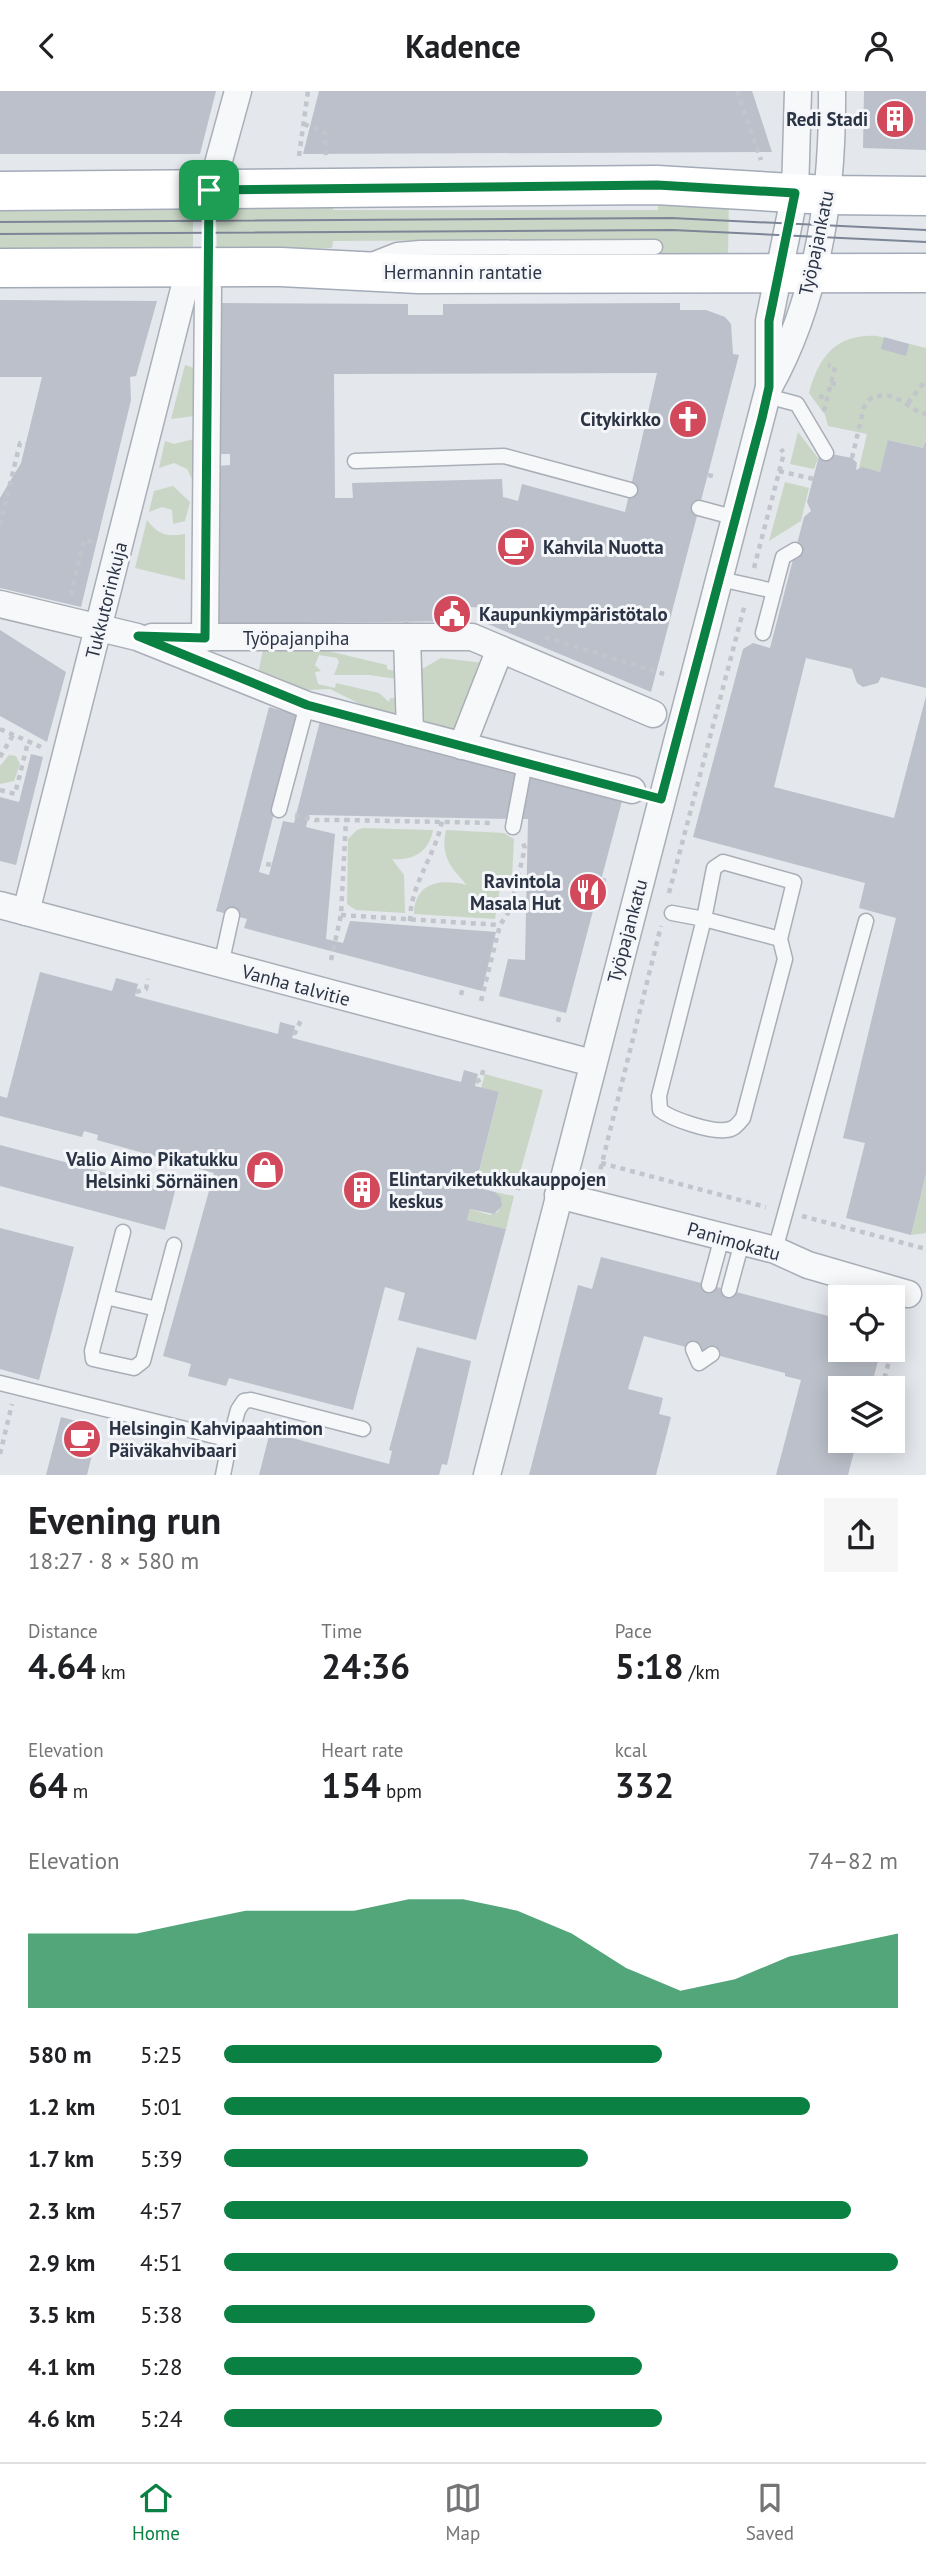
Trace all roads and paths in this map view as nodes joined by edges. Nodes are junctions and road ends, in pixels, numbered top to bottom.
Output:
1 (237, 91) edge
2 (308, 91) edge
3 (737, 91) edge
4 (798, 91) edge
5 (832, 91) edge
6 (304, 124) junction
7 (758, 152) dead end
8 (298, 162) dead end
9 (216, 171) dead end
10 (337, 175) junction
11 (0, 191) edge
12 (811, 194) junction
13 (926, 196) edge
14 (625, 201) dead end
15 (655, 247) dead end
16 (0, 268) edge
17 (347, 271) junction
18 (795, 271) junction
19 (923, 275) edge
20 (828, 365) dead end
21 (926, 380) edge
22 (831, 383) junction
23 (839, 385) dead end
24 (768, 391) junction
25 (819, 396) dead end
26 (827, 398) junction
27 (908, 403) junction
28 (926, 414) edge
29 (821, 422) dead end
30 (26, 444) dead end
31 (784, 453) dead end
32 (826, 453) dead end
33 (852, 458) dead end
34 (355, 461) dead end
35 (779, 471) junction
36 (708, 475) dead end
37 (717, 477) dead end
38 (814, 478) dead end
39 (631, 490) dead end
40 (699, 508) dead end
41 (736, 518) junction
42 (0, 525) edge
43 (96, 543) dead end
44 (795, 550) dead end
45 (720, 579) junction
46 (750, 585) junction
47 (774, 591) junction
48 (0, 604) edge
49 (69, 604) dead end
50 (99, 628) junction
51 (763, 633) dead end
52 (534, 634) dead end
53 (138, 636) junction
54 (407, 637) junction
55 (205, 638) junction
56 (500, 649) junction
57 (664, 674) dead end
58 (307, 705) junction
59 (653, 714) dead end
60 (712, 726) junction
61 (722, 728) dead end
62 (0, 729) edge
63 (410, 732) junction
64 (13, 735) junction
65 (28, 741) junction
66 (462, 746) junction
67 (45, 749) dead end
68 (0, 757) edge
69 (525, 763) junction
70 (0, 790) edge
71 (647, 795) junction
72 (279, 810) joint
73 (346, 820) junction
74 (442, 821) junction
75 (513, 827) junction
76 (601, 880) dead end
77 (609, 881) dead end
78 (668, 898) dead end
79 (0, 905) edge
80 (26, 912) junction
81 (232, 915) dead end
82 (341, 915) junction
83 (667, 917) joint
84 (704, 919) junction
85 (410, 921) junction
86 (866, 921) dead end
87 (500, 925) junction
88 (780, 939) junction
89 (331, 960) dead end
90 (221, 965) junction
91 (148, 979) dead end
92 (463, 986) dead end
93 (136, 992) dead end
94 (461, 995) dead end
95 (481, 1001) dead end
96 (560, 1012) dead end
97 (301, 1020) dead end
98 (558, 1022) dead end
99 (293, 1033) dead end
100 (592, 1063) junction
101 (484, 1067) dead end
102 (476, 1082) dead end
103 (601, 1163) dead end
104 (481, 1188) dead end
105 (523, 1189) dead end
106 (558, 1195) junction
107 (123, 1232) dead end
108 (732, 1239) junction
109 (174, 1245) dead end
110 (775, 1250) junction
111 (709, 1285) dead end
112 (729, 1290) dead end
113 (908, 1294) dead end
114 (106, 1297) junction
115 (158, 1309) junction
116 (693, 1349) dead end
117 (712, 1354) dead end
118 (0, 1383) edge
119 (16, 1387) junction
120 (363, 1429) dead end
121 (230, 1440) junction
122 (0, 1454) edge
123 (223, 1475) edge
124 (487, 1475) edge

1 - 9 street
2 - 6 path
3 - 7 path
4 - 12 street, Työpajankatu
5 - 12 street, Työpajankatu
6 - 8 path
6 - 10 path
10 - 11 main road
10 - 12 main road
10 - 14 lane
12 - 13 main road
12 - 18 street, Työpajankatu
15 - 17 lane
16 - 17 main road, Hermannin rantatie
17 - 18 main road, Hermannin rantatie
18 - 19 main road, Hermannin rantatie
18 - 24 street, Työpajankatu
20 - 22 path
21 - 27 path
22 - 23 path
22 - 26 path
24 - 32 lane
24 - 41 street, Työpajankatu
25 - 26 path
26 - 29 path
27 - 28 path
27 - 33 path
30 - 42 path
31 - 35 path
34 - 39 lane
35 - 38 path
35 - 46 path
36 - 37 path
40 - 41 lane
41 - 45 street, Työpajankatu
43 - 49 path
44 - 47 lane
45 - 46 lane
45 - 71 street, Työpajankatu
46 - 47 lane
46 - 60 path
47 - 51 lane
48 - 50 street
50 - 53 street
50 - 55 street, Tukkutorinkuja
50 - 80 street, Tukkutorinkuja
52 - 57 path
53 - 55 street, Työpajanpiha
53 - 58 street
54 - 55 street, Työpajanpiha
54 - 56 street, Työpajanpiha
54 - 63 street
56 - 59 street, Työpajanpiha
56 - 66 street
58 - 63 street
58 - 72 lane
60 - 61 path
60 - 78 path
62 - 64 path
63 - 66 street
64 - 65 path
64 - 68 path
65 - 67 path
65 - 70 path
66 - 69 street
69 - 71 street
69 - 75 lane
71 - 100 street, Työpajankatu
72 - 73 path
73 - 74 path
73 - 82 path
74 - 75 path
74 - 85 path
75 - 87 path
76 - 77 path
79 - 80 street, Vanha talvitie
80 - 90 street, Vanha talvitie
81 - 90 lane
82 - 85 path
82 - 89 path
83 - 84 lane
83 - 103 path
84 - 88 lane
84 - 88 lane
84 - 88 lane
85 - 87 path
86 - 110 lane
87 - 95 path
90 - 100 street, Vanha talvitie
91 - 93 path
92 - 94 path
96 - 98 path
97 - 99 path
100 - 106 street, Työpajankatu
101 - 102 path
104 - 105 path
106 - 108 street, Panimokatu
106 - 124 street, Työpajankatu
107 - 114 lane
108 - 110 street, Panimokatu
108 - 111 lane
108 - 112 lane
109 - 115 lane
110 - 113 street, Panimokatu
114 - 115 lane
114 - 115 lane
116 - 117 lane
118 - 119 lane
119 - 121 lane
119 - 122 path
120 - 121 lane
121 - 123 lane

